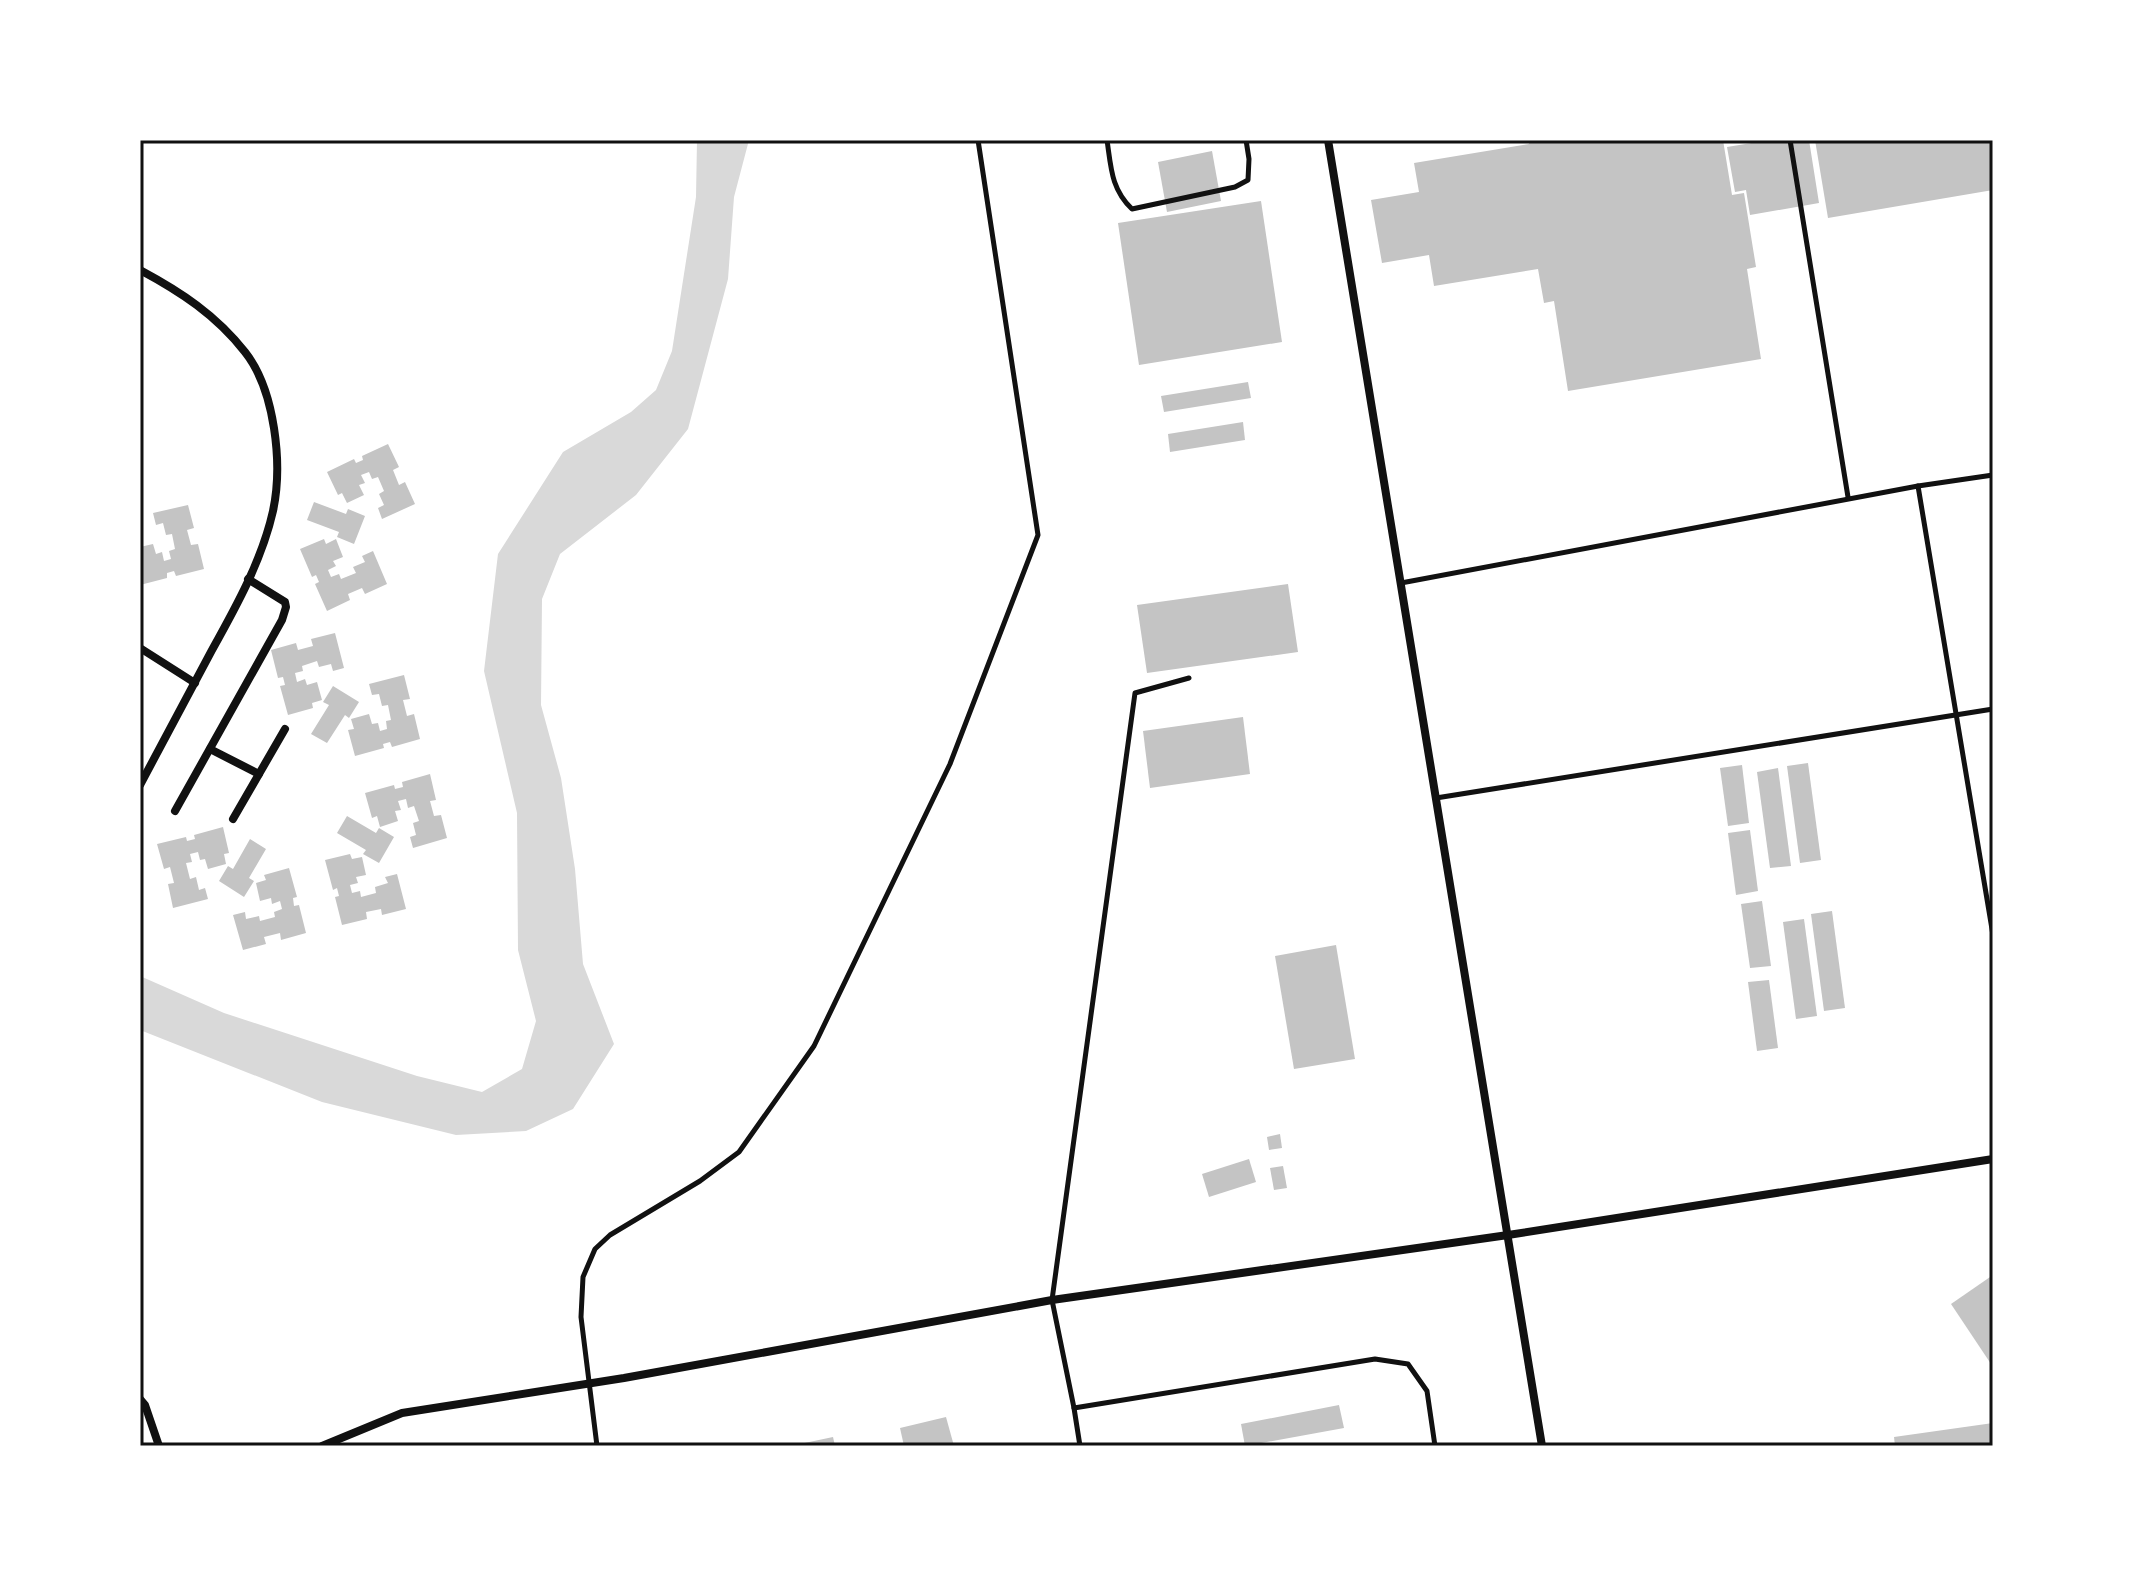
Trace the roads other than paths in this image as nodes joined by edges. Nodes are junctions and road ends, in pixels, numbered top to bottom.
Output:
1 (978, 140) edge
2 (1107, 140) edge
3 (1246, 140) edge
4 (1328, 140) edge
5 (1790, 140) edge
6 (140, 270) edge
7 (1993, 475) edge
8 (1918, 486) junction
9 (1848, 497) junction
10 (248, 579) junction
11 (1401, 583) junction
12 (140, 648) edge
13 (1189, 678) dead end
14 (195, 683) junction
15 (1993, 709) edge
16 (1956, 715) junction
17 (285, 729) dead end
18 (210, 749) junction
19 (259, 774) junction
20 (140, 785) edge
21 (1436, 798) junction
22 (175, 811) dead end
23 (233, 819) dead end
24 (1993, 935) edge
25 (1993, 1159) edge
26 (1508, 1235) junction
27 (1052, 1300) junction
28 (589, 1383) junction
29 (140, 1399) edge
30 (1074, 1408) junction
31 (159, 1446) edge
32 (322, 1446) edge
33 (597, 1446) edge
34 (1080, 1446) edge
35 (1435, 1446) edge
36 (1542, 1446) edge

1 - 28 lane
2 - 3 lane
4 - 11 street
5 - 9 lane
6 - 10 street
7 - 8 lane
8 - 9 lane
8 - 16 lane
9 - 11 lane
10 - 14 street
10 - 18 street
11 - 21 street
12 - 14 street
13 - 27 lane
14 - 20 street
15 - 16 lane
16 - 21 lane
16 - 24 lane
17 - 19 street
18 - 19 street
18 - 22 street
19 - 23 street
21 - 26 street
25 - 26 street
26 - 27 street
26 - 36 street
27 - 28 street
27 - 30 lane
28 - 32 street
28 - 33 lane
29 - 31 street
30 - 34 lane
30 - 35 lane

